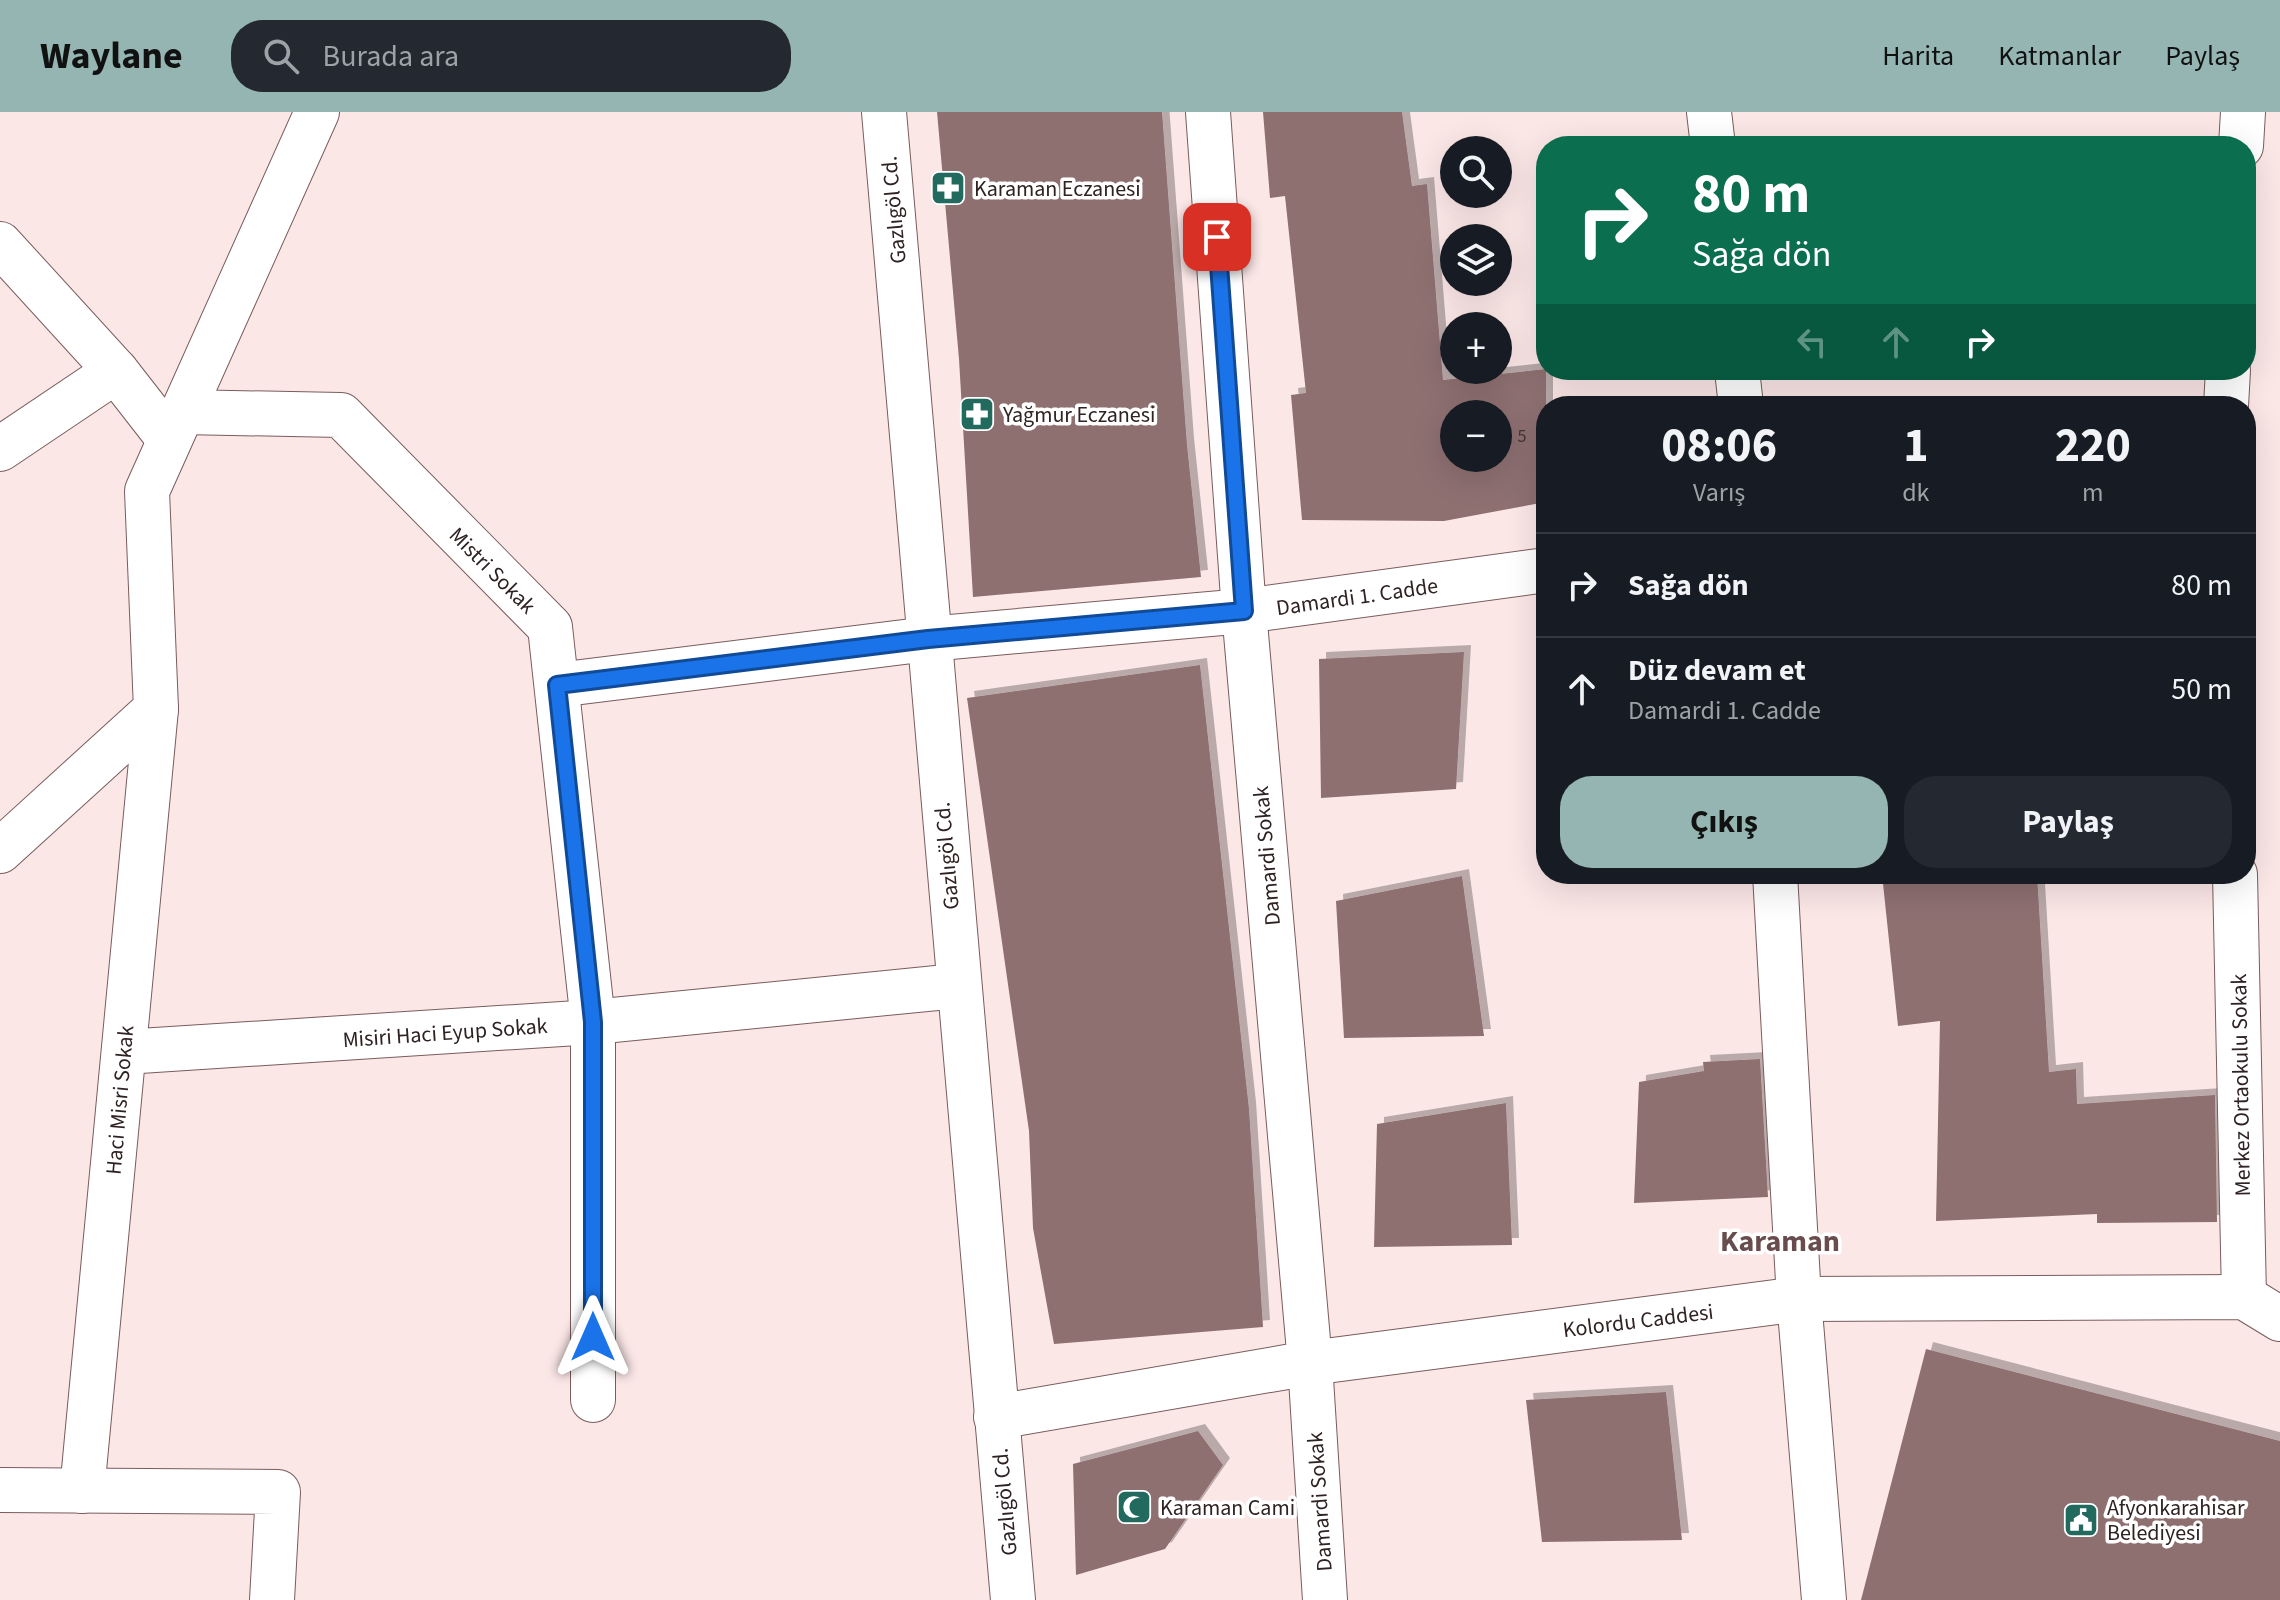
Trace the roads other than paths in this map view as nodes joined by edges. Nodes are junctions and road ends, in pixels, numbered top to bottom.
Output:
1 (317, 112) edge
2 (884, 112) edge
3 (1208, 112) edge
4 (1709, 112) edge
5 (2243, 112) edge
6 (1712, 136) edge
7 (2242, 136) edge
8 (0, 244) edge
9 (116, 371) junction
10 (176, 425) junction
11 (0, 449) edge
12 (1536, 571) edge
13 (1244, 611) junction
14 (928, 639) junction
15 (557, 685) junction
16 (156, 709) junction
17 (0, 851) edge
18 (1776, 884) edge
19 (2236, 884) edge
20 (957, 986) junction
21 (593, 1022) junction
22 (124, 1052) junction
23 (1799, 1299) junction
24 (2262, 1308) edge
25 (1310, 1363) junction
26 (593, 1400) dead end
27 (996, 1417) junction
28 (0, 1490) edge
29 (82, 1491) junction
30 (272, 1600) edge
31 (1013, 1600) edge
32 (1325, 1600) edge
33 (1824, 1600) edge

1 - 10 street, Haci Misri Sokak
2 - 14 street, Gazlıgöl Cd.
3 - 13 street, Damardi Sokak
4 - 6 street
5 - 7 street
8 - 9 street
9 - 10 street
9 - 11 street
10 - 15 street, Mistri Sokak
10 - 16 street, Haci Misri Sokak
12 - 13 street, Damardi 1. Cadde
13 - 14 street, Damardi 1. Cadde
13 - 25 street, Damardi Sokak
14 - 15 street, Damardi 1. Cadde
14 - 20 street, Gazlıgöl Cd.
15 - 21 street, Mistri Sokak
16 - 17 street
16 - 22 street, Haci Misri Sokak
18 - 23 street
19 - 24 street, Merkez Ortaokulu Sokak
20 - 21 street, Misiri Haci Eyup Sokak
20 - 27 street, Gazlıgöl Cd.
21 - 22 street, Misiri Haci Eyup Sokak
21 - 26 street, Mistri Sokak
22 - 29 street, Haci Misri Sokak
23 - 24 street, Kolordu Caddesi
23 - 25 street, Kolordu Caddesi
23 - 33 street
25 - 27 street, Kolordu Caddesi
25 - 32 street, Damardi Sokak
27 - 31 street, Gazlıgöl Cd.
28 - 29 street
29 - 30 street

